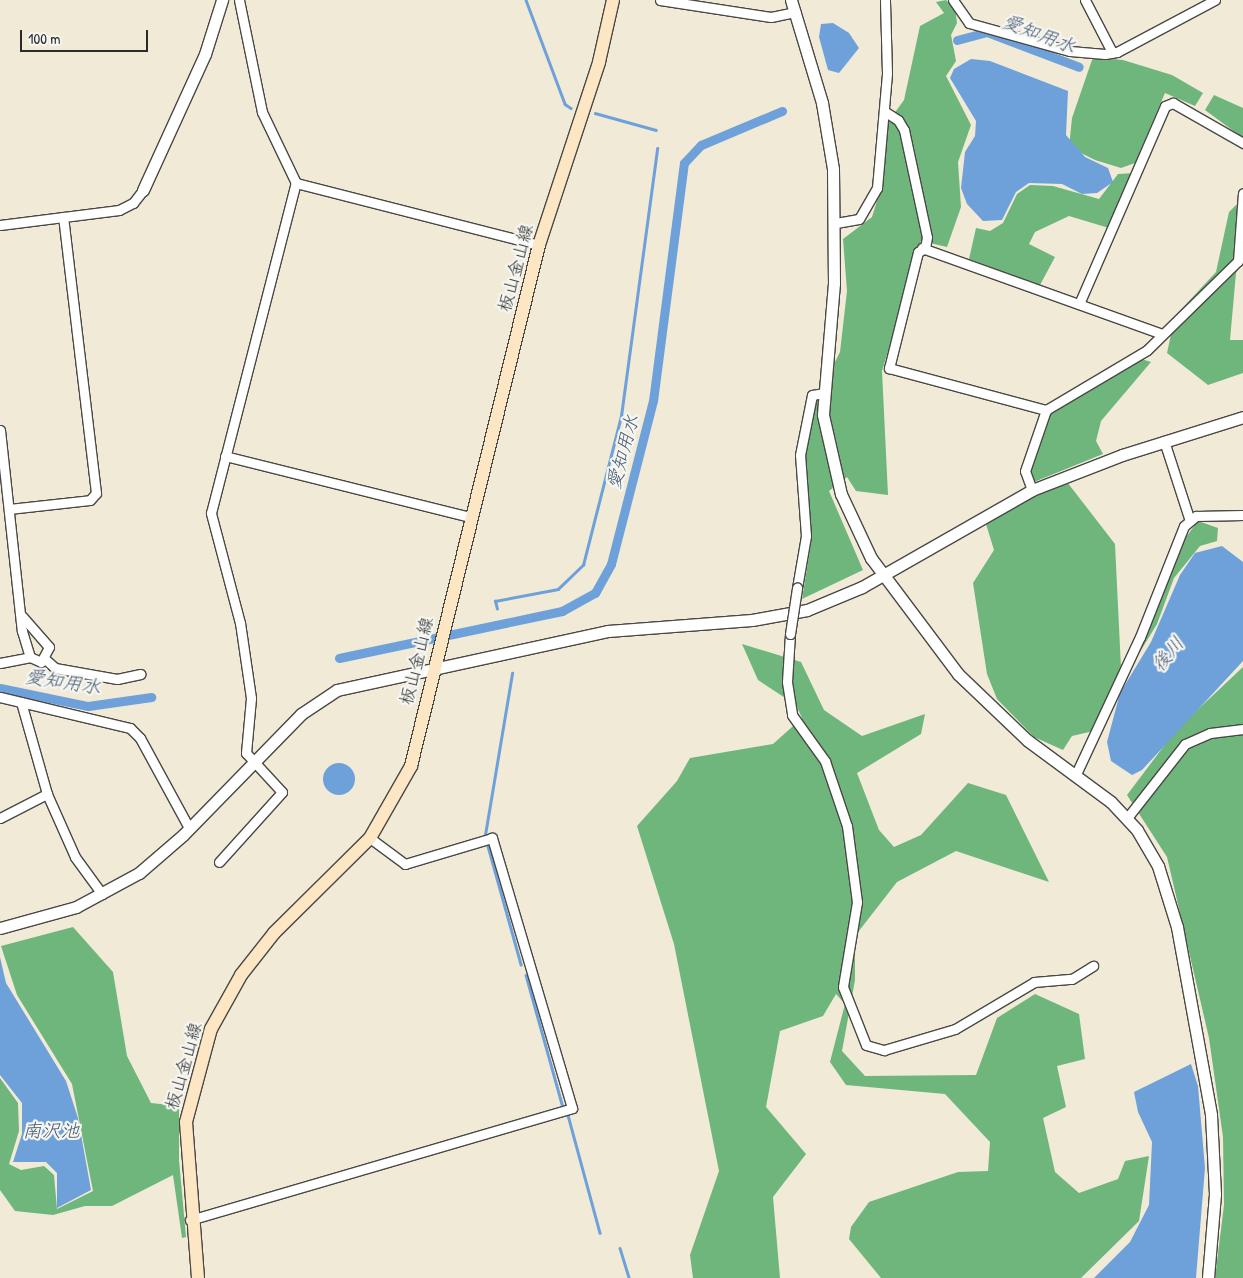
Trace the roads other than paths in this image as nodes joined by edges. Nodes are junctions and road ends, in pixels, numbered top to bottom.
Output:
1 (222, 0) edge
2 (239, 0) edge
3 (613, 0) edge
4 (660, 0) edge
5 (790, 0) edge
6 (885, 0) edge
7 (953, 0) edge
8 (1084, 0) edge
9 (1215, 0) edge
10 (795, 12) junction
11 (1112, 52) junction
12 (884, 111) junction
13 (1243, 143) edge
14 (296, 183) junction
15 (143, 190) joint
16 (1243, 193) edge
17 (63, 217) junction
18 (836, 223) junction
19 (0, 225) edge
20 (539, 245) junction
21 (922, 248) junction
22 (1079, 304) junction
23 (1162, 334) junction
24 (823, 393) junction
25 (1046, 410) junction
26 (1243, 417) edge
27 (0, 430) edge
28 (1164, 441) junction
29 (1, 444) edge
30 (225, 456) junction
31 (1032, 490) junction
32 (9, 509) junction
33 (1243, 515) edge
34 (470, 517) junction
35 (1189, 518) junction
36 (882, 573) junction
37 (22, 616) junction
38 (30, 657) junction
39 (45, 660) junction
40 (0, 663) edge
41 (433, 668) junction
42 (140, 674) dead end
43 (0, 697) edge
44 (21, 702) junction
45 (1243, 729) edge
46 (254, 762) junction
47 (1076, 774) junction
48 (47, 794) junction
49 (0, 818) edge
50 (1126, 818) junction
51 (189, 828) junction
52 (370, 838) junction
53 (219, 862) dead end
54 (102, 894) junction
55 (0, 928) edge
56 (1093, 966) dead end
57 (190, 1220) junction
58 (198, 1278) edge
59 (1208, 1278) edge

1 - 15 street
2 - 14 street
3 - 20 main road, 板山金山線
4 - 10 street
5 - 10 street
6 - 12 street
7 - 11 street
8 - 11 street
9 - 11 street
10 - 18 street
12 - 18 street
12 - 21 street
13 - 22 street
14 - 20 street
14 - 30 street
15 - 17 street
16 - 23 street
17 - 19 street
17 - 32 street
18 - 24 street
20 - 34 main road, 板山金山線
21 - 22 street
21 - 25 street
22 - 23 street
23 - 25 street
24 - 36 street
24 - 56 street, bridge
25 - 31 street
26 - 28 street
27 - 29 street
28 - 31 street
28 - 35 street
29 - 32 street
30 - 34 street
30 - 46 street
31 - 36 street
32 - 37 street
33 - 35 street
34 - 41 main road, 板山金山線
35 - 47 street
36 - 41 street
36 - 47 street
37 - 38 street
37 - 39 street
38 - 39 street
38 - 40 street
39 - 42 street
41 - 46 street
41 - 52 main road, 板山金山線
43 - 44 street
44 - 48 street
44 - 51 street
45 - 50 street
46 - 51 street
46 - 53 street
47 - 50 street
48 - 49 street
48 - 54 street
50 - 59 street
51 - 54 street
52 - 57 main road, 板山金山線
52 - 57 street
54 - 55 street
57 - 58 main road, 板山金山線

